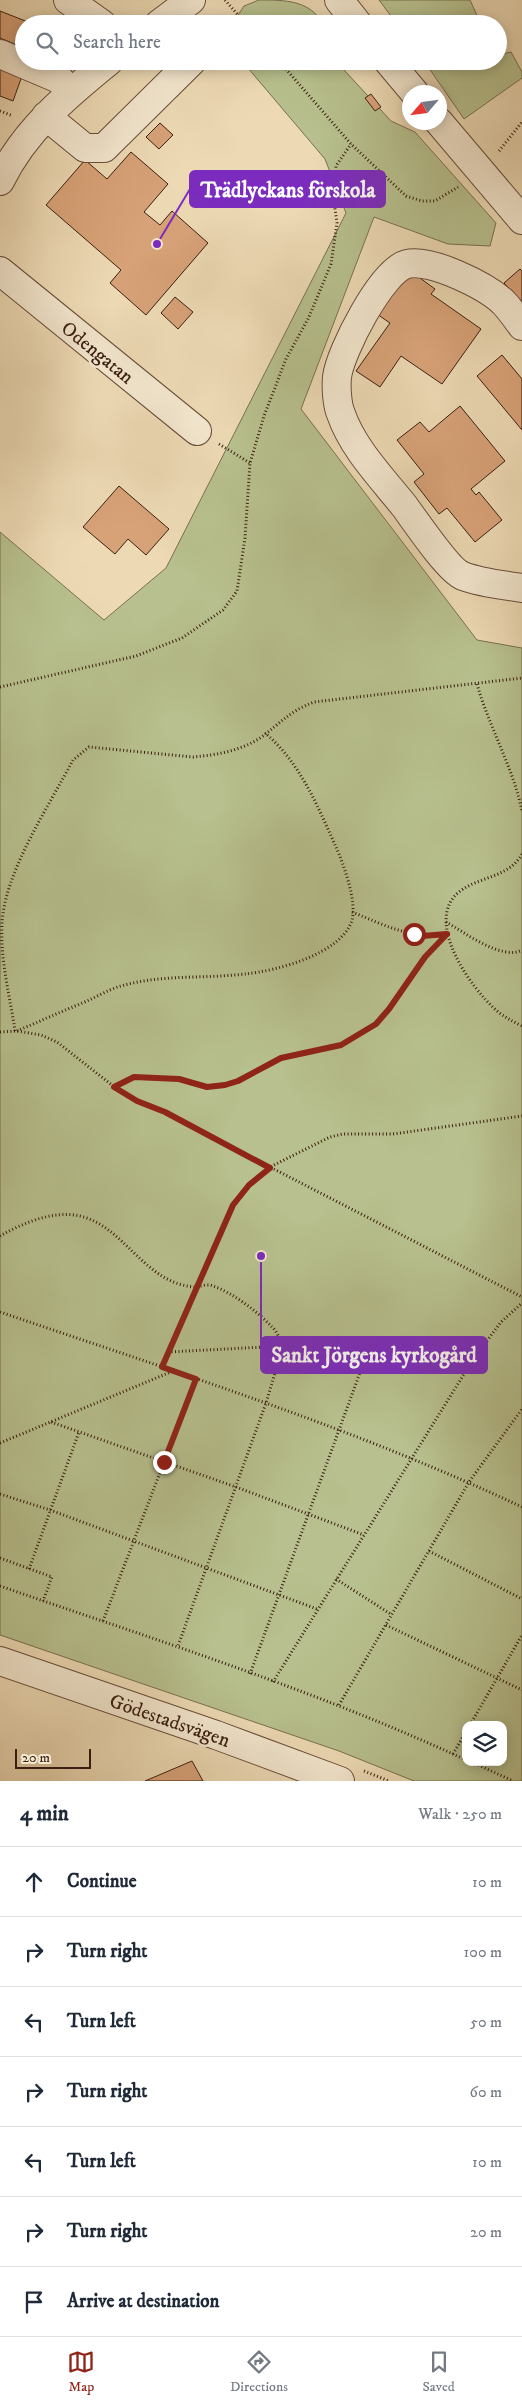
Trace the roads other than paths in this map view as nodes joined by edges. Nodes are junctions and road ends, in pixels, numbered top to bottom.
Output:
1 (68, 0) edge
2 (339, 0) edge
3 (89, 15) edge
4 (351, 15) edge
5 (0, 54) edge
6 (15, 61) edge
7 (36, 70) edge
8 (98, 70) edge
9 (183, 70) edge
10 (396, 70) edge
11 (408, 85) edge
12 (71, 92) junction
13 (46, 116) junction
14 (446, 130) edge
15 (0, 181) edge
16 (522, 220) edge
17 (0, 271) edge
18 (522, 326) edge
19 (197, 431) road end
20 (522, 588) edge
21 (0, 1661) edge
22 (299, 1774) edge
23 (340, 1781) edge

1 - 3 street
2 - 4 street
5 - 6 street
7 - 12 street
8 - 12 street
9 - 13 street
10 - 11 street
12 - 13 street
13 - 15 street
14 - 16 street
17 - 19 street, Odengatan
18 - 20 street
21 - 22 street, Gödestadsvägen
22 - 23 street, Gödestadsvägen

